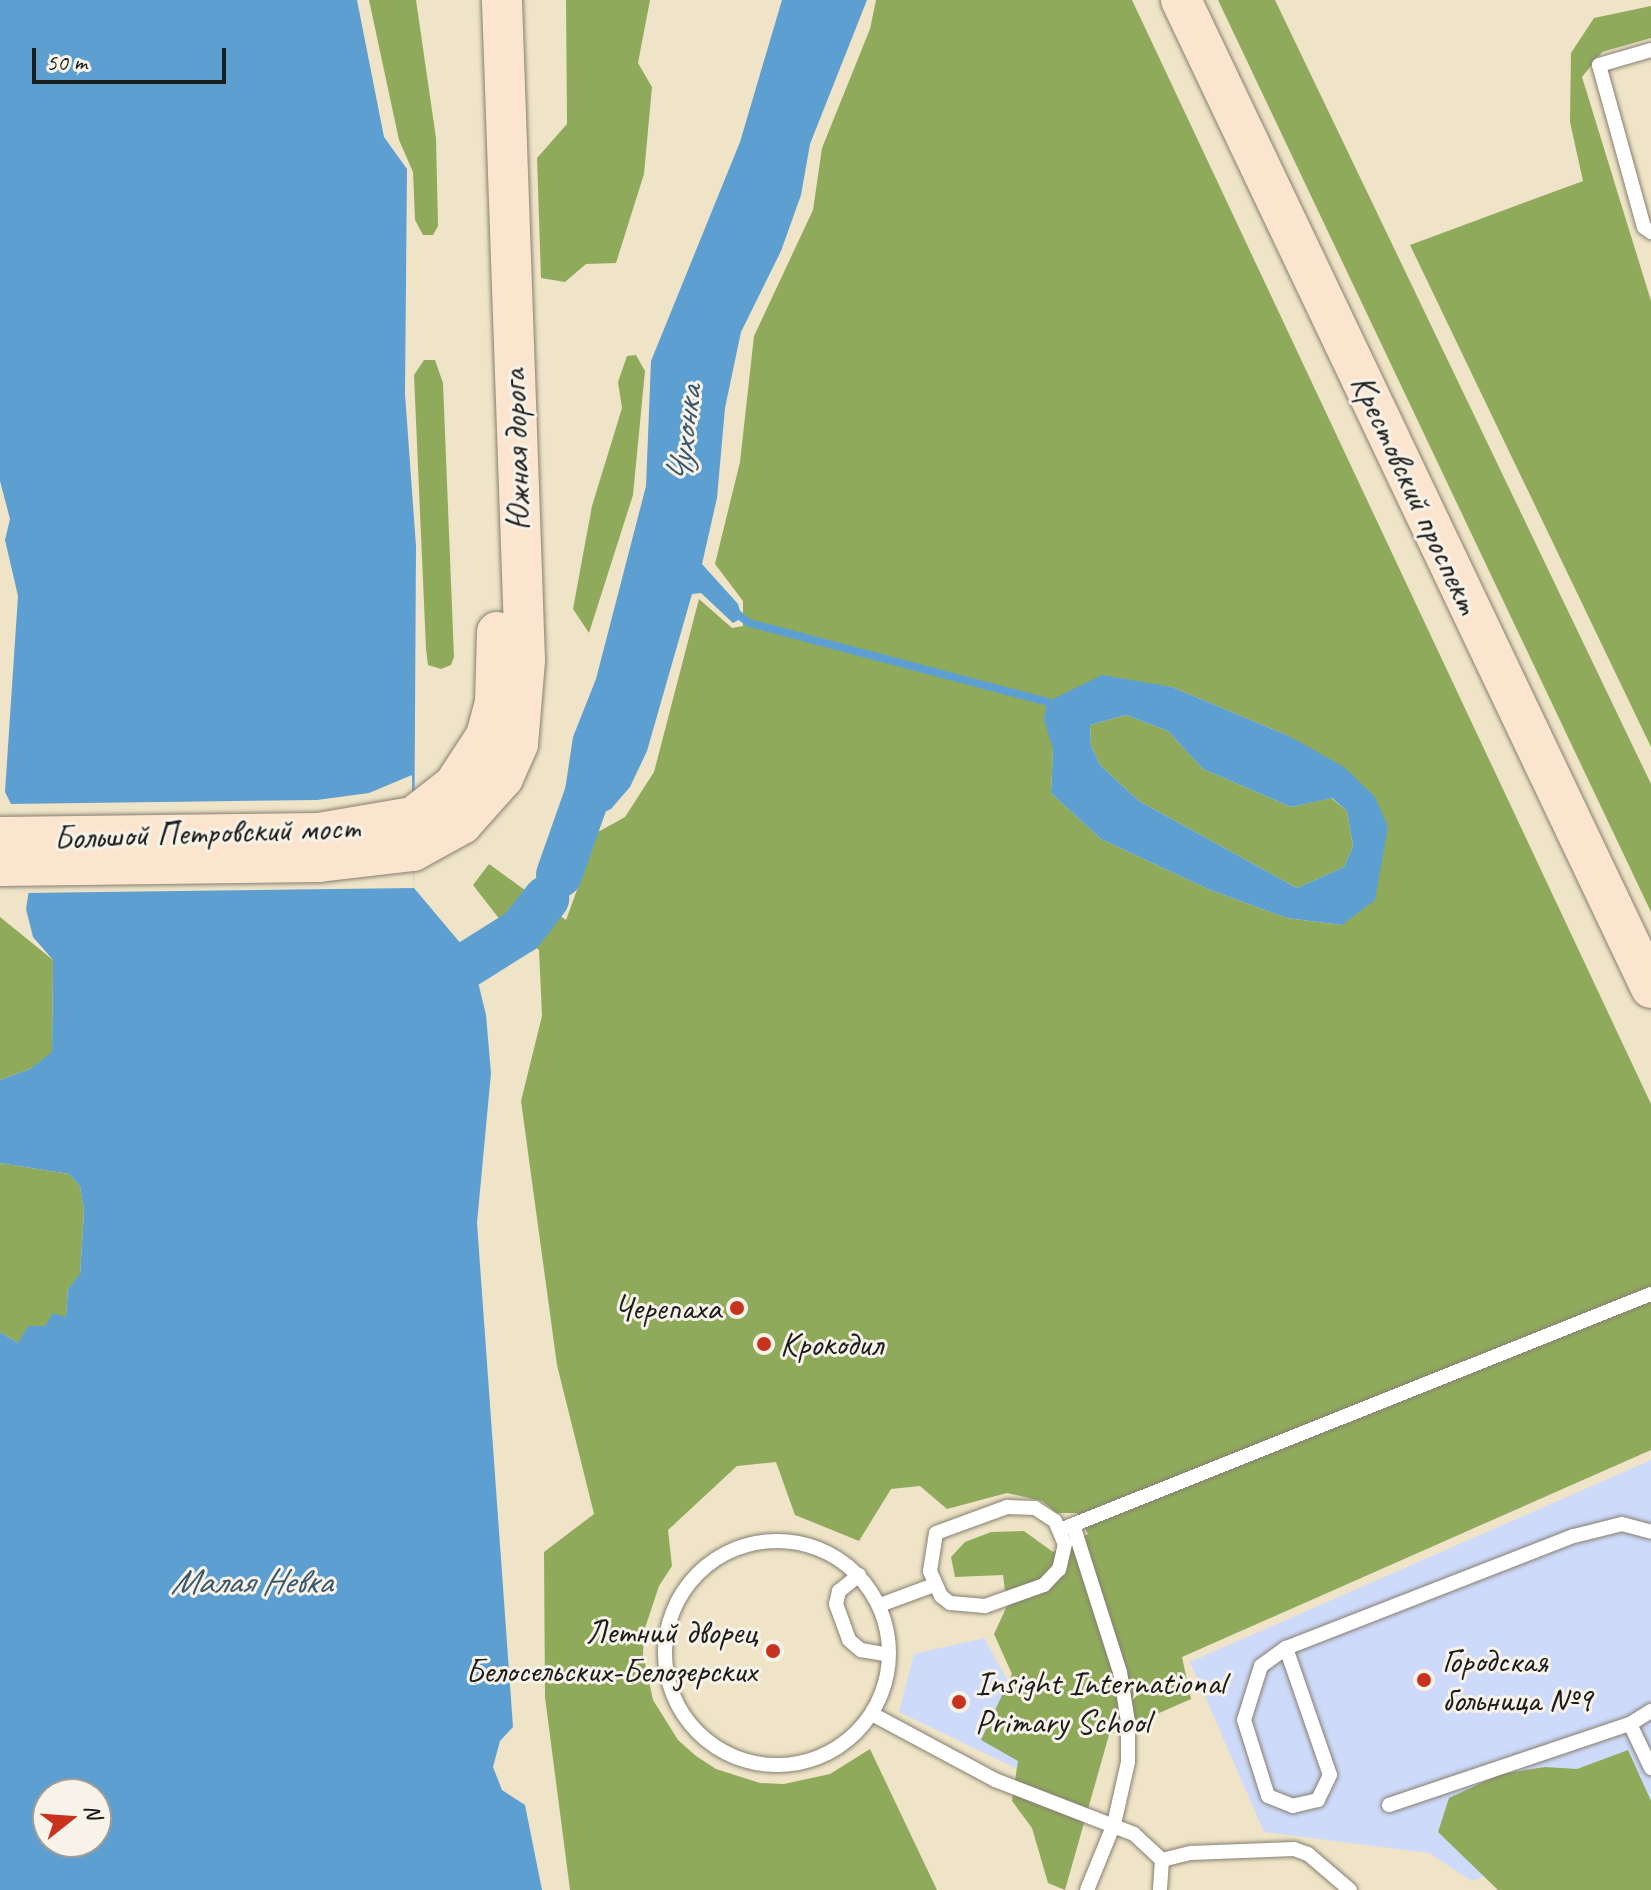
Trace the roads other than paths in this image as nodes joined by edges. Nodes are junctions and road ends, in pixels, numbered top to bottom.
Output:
1 (475, 0) edge
2 (502, 0) edge
3 (1181, 0) edge
4 (1651, 50) edge
5 (1651, 232) edge
6 (413, 834) junction
7 (0, 837) edge
8 (0, 866) edge
9 (1651, 988) edge
10 (1651, 1294) edge
11 (1067, 1528) junction
12 (1651, 1532) edge
13 (859, 1575) junction
14 (934, 1585) junction
15 (880, 1605) junction
16 (1286, 1648) junction
17 (888, 1655) junction
18 (1651, 1711) edge
19 (872, 1714) junction
20 (1630, 1724) junction
21 (1651, 1768) edge
22 (1389, 1805) dead end
23 (1114, 1824) junction
24 (1162, 1860) junction
25 (1087, 1890) edge
26 (1160, 1890) edge
27 (1350, 1890) edge

1 - 6 street, Южная дорога
2 - 6 street, Южная дорога
3 - 9 street, Крестовский проспект
4 - 5 lane
6 - 7 street, Большой Петровский мост
6 - 8 street, Большой Петровский мост
10 - 11 lane
11 - 14 lane
11 - 14 lane
11 - 23 lane
12 - 16 lane
13 - 15 lane
13 - 17 lane
13 - 19 lane
14 - 15 lane
15 - 17 lane
16 - 16 lane
17 - 19 lane
18 - 20 lane
19 - 23 lane
20 - 21 lane
20 - 22 lane
23 - 24 lane
23 - 25 lane
24 - 26 lane
24 - 27 lane

